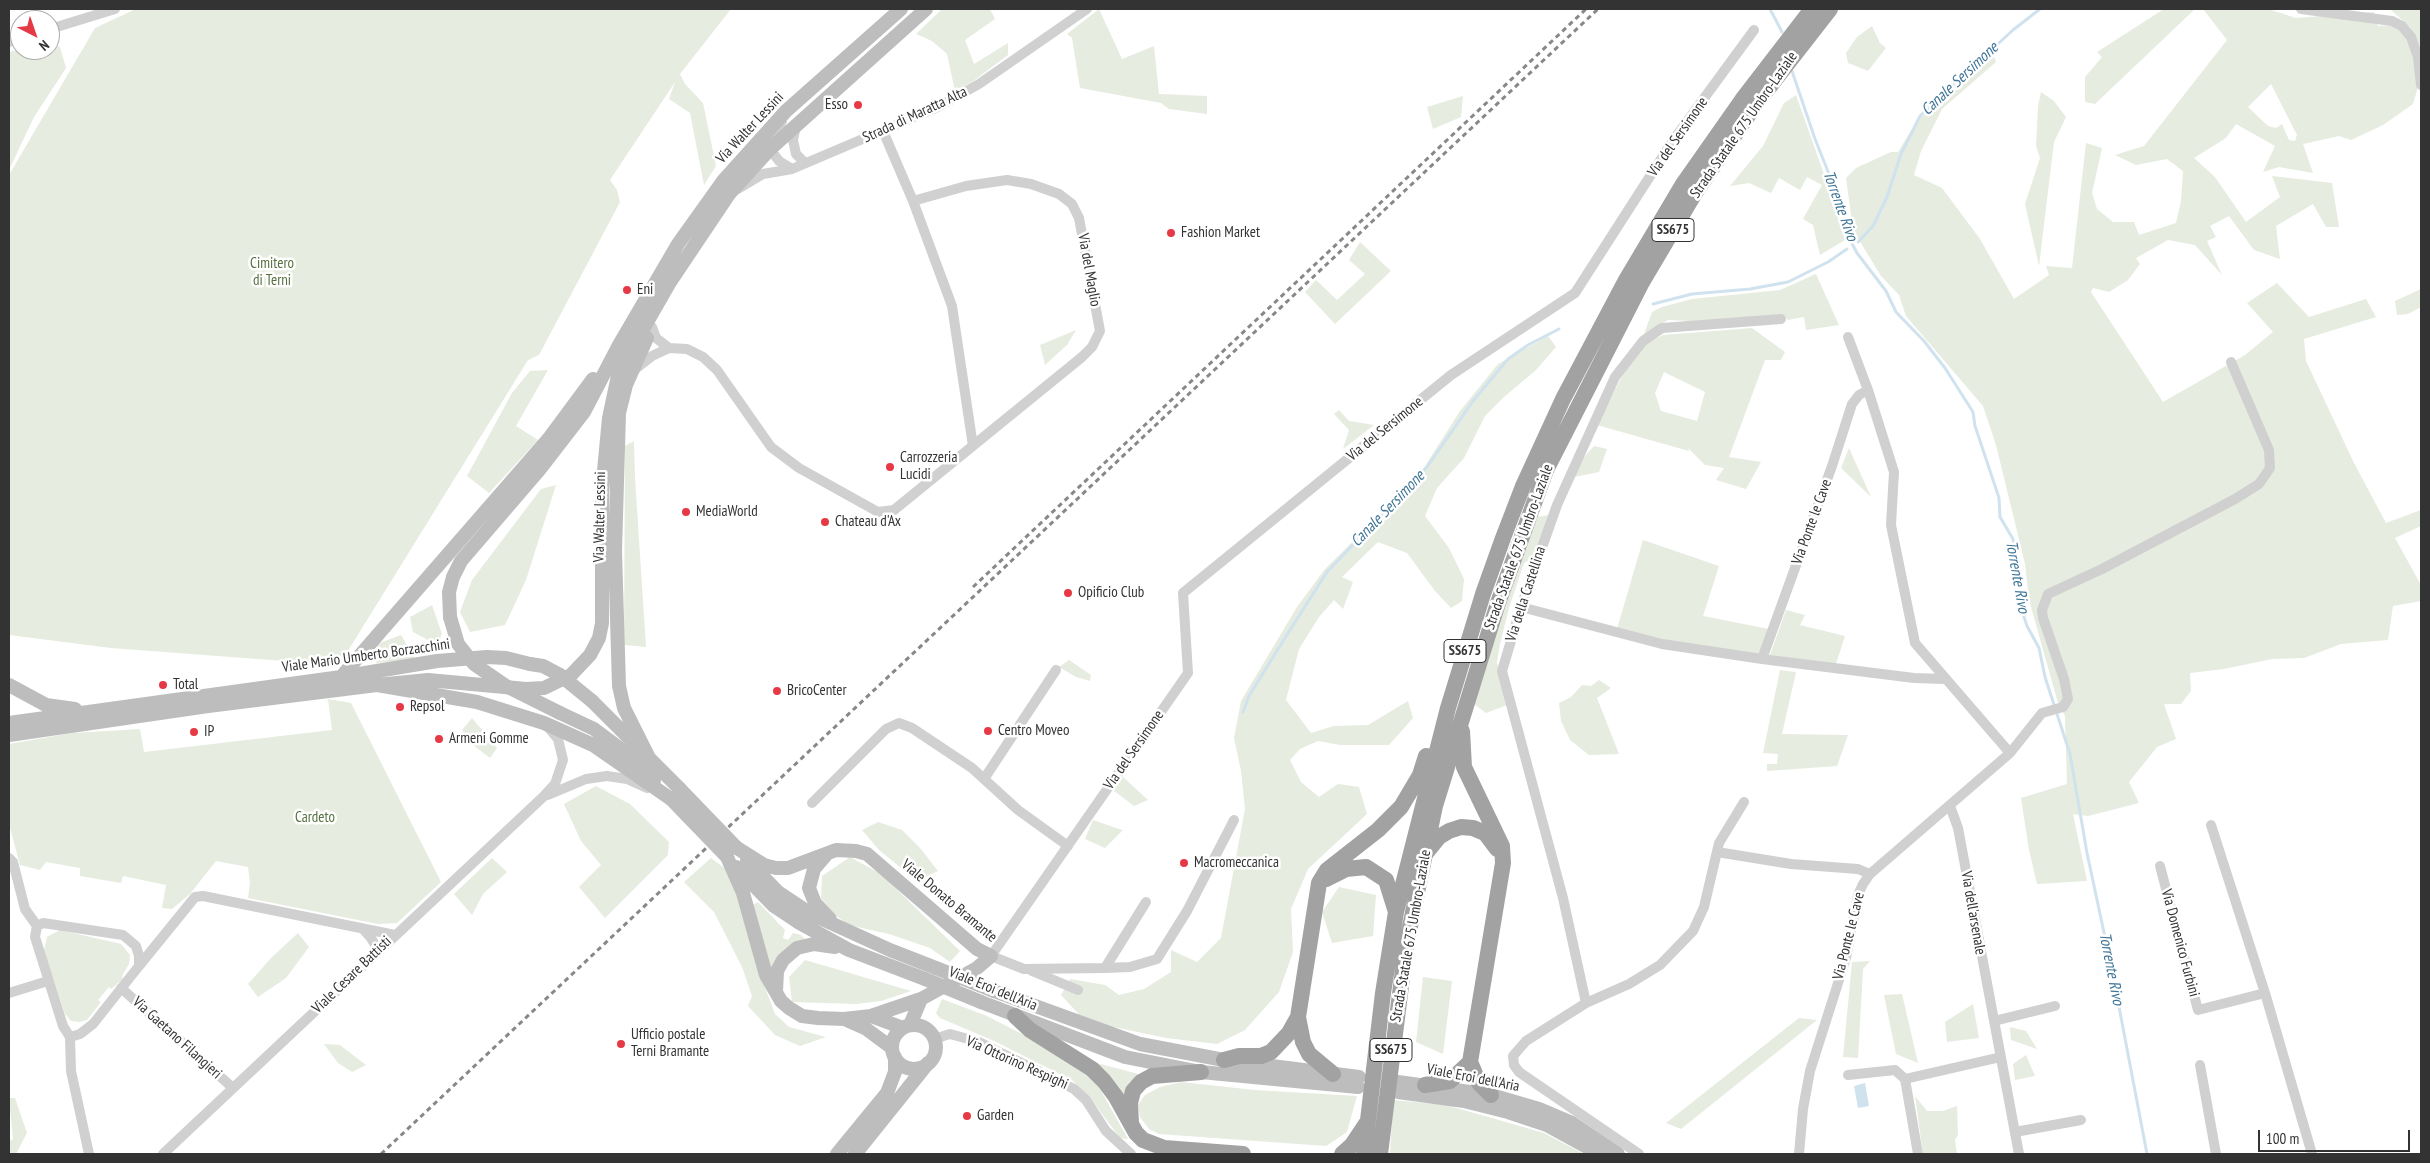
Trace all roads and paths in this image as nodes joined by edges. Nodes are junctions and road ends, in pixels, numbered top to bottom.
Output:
1 (115, 9) edge
2 (901, 9) edge
3 (926, 9) edge
4 (1087, 9) edge
5 (1812, 9) edge
6 (1830, 9) edge
7 (2301, 9) edge
8 (60, 26) edge
9 (1754, 30) dead end
10 (2421, 84) edge
11 (786, 111) junction
12 (796, 126) junction
13 (883, 131) junction
14 (770, 149) junction
15 (806, 163) junction
16 (792, 168) junction
17 (729, 194) junction
18 (913, 201) junction
19 (670, 282) junction
20 (1781, 319) dead end
21 (652, 327) junction
22 (1848, 337) dead end
23 (619, 345) junction
24 (669, 348) junction
25 (2231, 362) dead end
26 (632, 372) junction
27 (1868, 390) junction
28 (973, 446) junction
29 (1521, 606) junction
30 (1762, 659) junction
31 (1056, 670) dead end
32 (341, 677) junction
33 (1944, 679) junction
34 (9, 685) edge
35 (377, 685) junction
36 (95, 711) junction
37 (1454, 713) junction
38 (9, 723) edge
39 (544, 723) junction
40 (9, 735) edge
41 (2010, 753) junction
42 (637, 768) junction
43 (984, 779) junction
44 (676, 794) junction
45 (543, 797) junction
46 (1744, 802) dead end
47 (812, 803) dead end
48 (1950, 806) junction
49 (1234, 820) dead end
50 (2211, 825) dead end
51 (1068, 846) junction
52 (1717, 852) junction
53 (732, 853) junction
54 (828, 853) junction
55 (1425, 855) junction
56 (9, 858) edge
57 (1503, 863) junction
58 (2160, 866) dead end
59 (1870, 874) junction
60 (1320, 882) junction
61 (1146, 902) dead end
62 (1396, 912) junction
63 (37, 926) junction
64 (838, 926) junction
65 (362, 928) junction
66 (395, 935) junction
67 (131, 940) junction
68 (158, 942) junction
69 (378, 950) junction
70 (849, 950) junction
71 (991, 956) junction
72 (139, 966) junction
73 (1027, 968) junction
74 (1105, 968) junction
75 (48, 981) junction
76 (121, 988) junction
77 (1078, 990) dead end
78 (936, 991) junction
79 (9, 993) edge
80 (776, 993) junction
81 (2266, 993) junction
82 (921, 999) junction
83 (1586, 1003) junction
84 (2055, 1006) dead end
85 (872, 1016) junction
86 (1015, 1016) junction
87 (1298, 1017) junction
88 (844, 1019) junction
89 (1994, 1020) junction
90 (907, 1027) junction
91 (931, 1035) junction
92 (70, 1037) junction
93 (893, 1053) junction
94 (2001, 1057) junction
95 (1224, 1060) junction
96 (930, 1061) junction
97 (1470, 1062) junction
98 (2200, 1065) dead end
99 (1202, 1072) junction
100 (1333, 1074) junction
101 (1848, 1075) dead end
102 (1905, 1079) junction
103 (1425, 1085) junction
104 (233, 1088) junction
105 (1491, 1095) junction
106 (2080, 1120) dead end
107 (1367, 1122) junction
108 (1131, 1125) junction
109 (2015, 1132) junction
110 (1798, 1153) edge
111 (90, 1154) edge
112 (162, 1154) edge
113 (836, 1154) edge
114 (854, 1154) edge
115 (1131, 1154) edge
116 (1244, 1154) edge
117 (1342, 1154) edge
118 (1364, 1154) edge
119 (1380, 1154) edge
120 (1600, 1154) edge
121 (1618, 1154) edge
122 (1639, 1154) edge
123 (1918, 1154) edge
124 (2019, 1154) edge
125 (2216, 1154) edge
126 (2312, 1154) edge

1 - 8 street
2 - 11 main road, Via Walter Lessini
3 - 12 main road, Via Walter Lessini
4 - 13 street, Strada di Maratta Alta
5 - 37 highway, Strada Statale 675 Umbro-Laziale / SS675
6 - 37 highway, Strada Statale 675 Umbro-Laziale / SS675
7 - 10 street
9 - 51 street, Via del Sersimone
11 - 14 street
11 - 23 main road, Via Walter Lessini
12 - 14 main road, Via Walter Lessini
12 - 15 street
13 - 15 street, Strada di Maratta Alta
13 - 18 street
14 - 16 street
14 - 17 main road, Via Walter Lessini
15 - 16 street, Strada di Maratta Alta
16 - 17 street, Strada di Maratta Alta
17 - 19 main road, Via Walter Lessini
18 - 28 street
18 - 28 street, Via del Maglio
19 - 21 main road, Via Walter Lessini
19 - 35 main road, Via Walter Lessini
20 - 29 street, Via della Castellina
21 - 24 street
21 - 26 main road, Via Walter Lessini
22 - 27 street
23 - 32 main road, Via Walter Lessini
23 - 42 main road, Via Walter Lessini, bridge
24 - 26 street
24 - 28 street, Via del Maglio
25 - 41 street, Via Ponte le Cave
26 - 42 main road, Via Walter Lessini
27 - 30 street, Via Ponte le Cave
27 - 33 street
29 - 30 street
29 - 83 street, Via della Castellina
30 - 33 street
31 - 43 street
32 - 36 main road, Viale Mario Umberto Borzacchini
32 - 42 main road, Viale Mario Umberto Borzacchini, bridge
33 - 41 street
34 - 36 main road
35 - 39 main road, Viale Mario Umberto Borzacchini
35 - 40 main road, Viale Mario Umberto Borzacchini
36 - 38 main road, Viale Mario Umberto Borzacchini
37 - 55 highway, Strada Statale 675 Umbro-Laziale / SS675
37 - 57 highway
37 - 60 highway
37 - 62 highway, Strada Statale 675 Umbro-Laziale / SS675
39 - 42 main road, Viale Mario Umberto Borzacchini
39 - 45 street, Viale Cesare Battisti
41 - 48 street, Via Ponte le Cave
42 - 44 main road, Viale Mario Umberto Borzacchini
42 - 44 main road, Viale Mario Umberto Borzacchini
42 - 45 street, Viale Cesare Battisti
43 - 47 street
43 - 51 street
44 - 53 main road, Viale Eroi dell'Aria, bridge
45 - 66 street, Viale Cesare Battisti
46 - 52 street
48 - 59 street, Via Ponte le Cave
48 - 89 street, Via dell'arsenale
49 - 74 street
50 - 81 street
51 - 71 street, Via del Sersimone
52 - 59 street
52 - 83 street
53 - 54 main road, Viale Donato Bramante
53 - 64 main road, Viale Eroi dell'Aria
53 - 70 main road, Viale Eroi dell'Aria
53 - 80 main road, Viale Donato Bramante
54 - 64 main road
54 - 71 main road, Viale Donato Bramante
55 - 57 highway
55 - 119 highway, Strada Statale 675 Umbro-Laziale / SS675
56 - 63 street
57 - 97 highway
58 - 81 street, Via Domenico Furbini
59 - 110 street, Via Ponte le Cave
60 - 62 highway
60 - 87 highway
61 - 74 street
62 - 107 highway, Strada Statale 675 Umbro-Laziale / SS675
63 - 67 street
63 - 75 street
64 - 95 main road, Viale Eroi dell'Aria, bridge
65 - 66 street
65 - 68 street
65 - 69 street
66 - 69 street, Viale Cesare Battisti
67 - 68 street
67 - 72 street
68 - 72 street
69 - 104 street, Viale Cesare Battisti
70 - 80 main road
70 - 86 main road, Viale Eroi dell'Aria, bridge
71 - 73 street
71 - 78 main road, Viale Donato Bramante
72 - 76 street
73 - 74 street
73 - 77 street
75 - 79 street
75 - 92 street
76 - 92 street
76 - 104 street, Via Gaetano Filangieri
78 - 82 main road, Viale Donato Bramante
78 - 91 main road
80 - 88 main road, Viale Donato Bramante
81 - 126 street
82 - 85 main road, Viale Donato Bramante
82 - 90 main road
83 - 122 street
84 - 89 street
85 - 88 main road, Viale Donato Bramante
85 - 90 main road, Viale Donato Bramante
86 - 99 main road, Viale Eroi dell'Aria
86 - 108 highway
87 - 95 highway
87 - 100 highway
88 - 93 main road, Viale Donato Bramante
89 - 94 street, Via dell'arsenale
90 - 91 main road, Viale Donato Bramante
90 - 93 main road
91 - 96 main road
91 - 115 street, Via Ottorino Respighi
92 - 111 street
93 - 96 main road, Viale Donato Bramante
93 - 113 main road
94 - 102 street
94 - 109 street, Via dell'arsenale
95 - 100 main road, Viale Eroi dell'Aria
96 - 114 main road
97 - 103 highway
97 - 105 highway
98 - 125 street
99 - 100 main road, Viale Eroi dell'Aria
99 - 108 highway
101 - 102 street
102 - 123 street
103 - 105 main road, Viale Eroi dell'Aria
103 - 120 main road, Viale Eroi dell'Aria
104 - 112 street, Viale Cesare Battisti
105 - 121 main road, Viale Eroi dell'Aria
106 - 109 street
107 - 117 highway
107 - 118 highway, Strada Statale 675 Umbro-Laziale / SS675
108 - 116 highway
109 - 124 street, Via dell'arsenale

